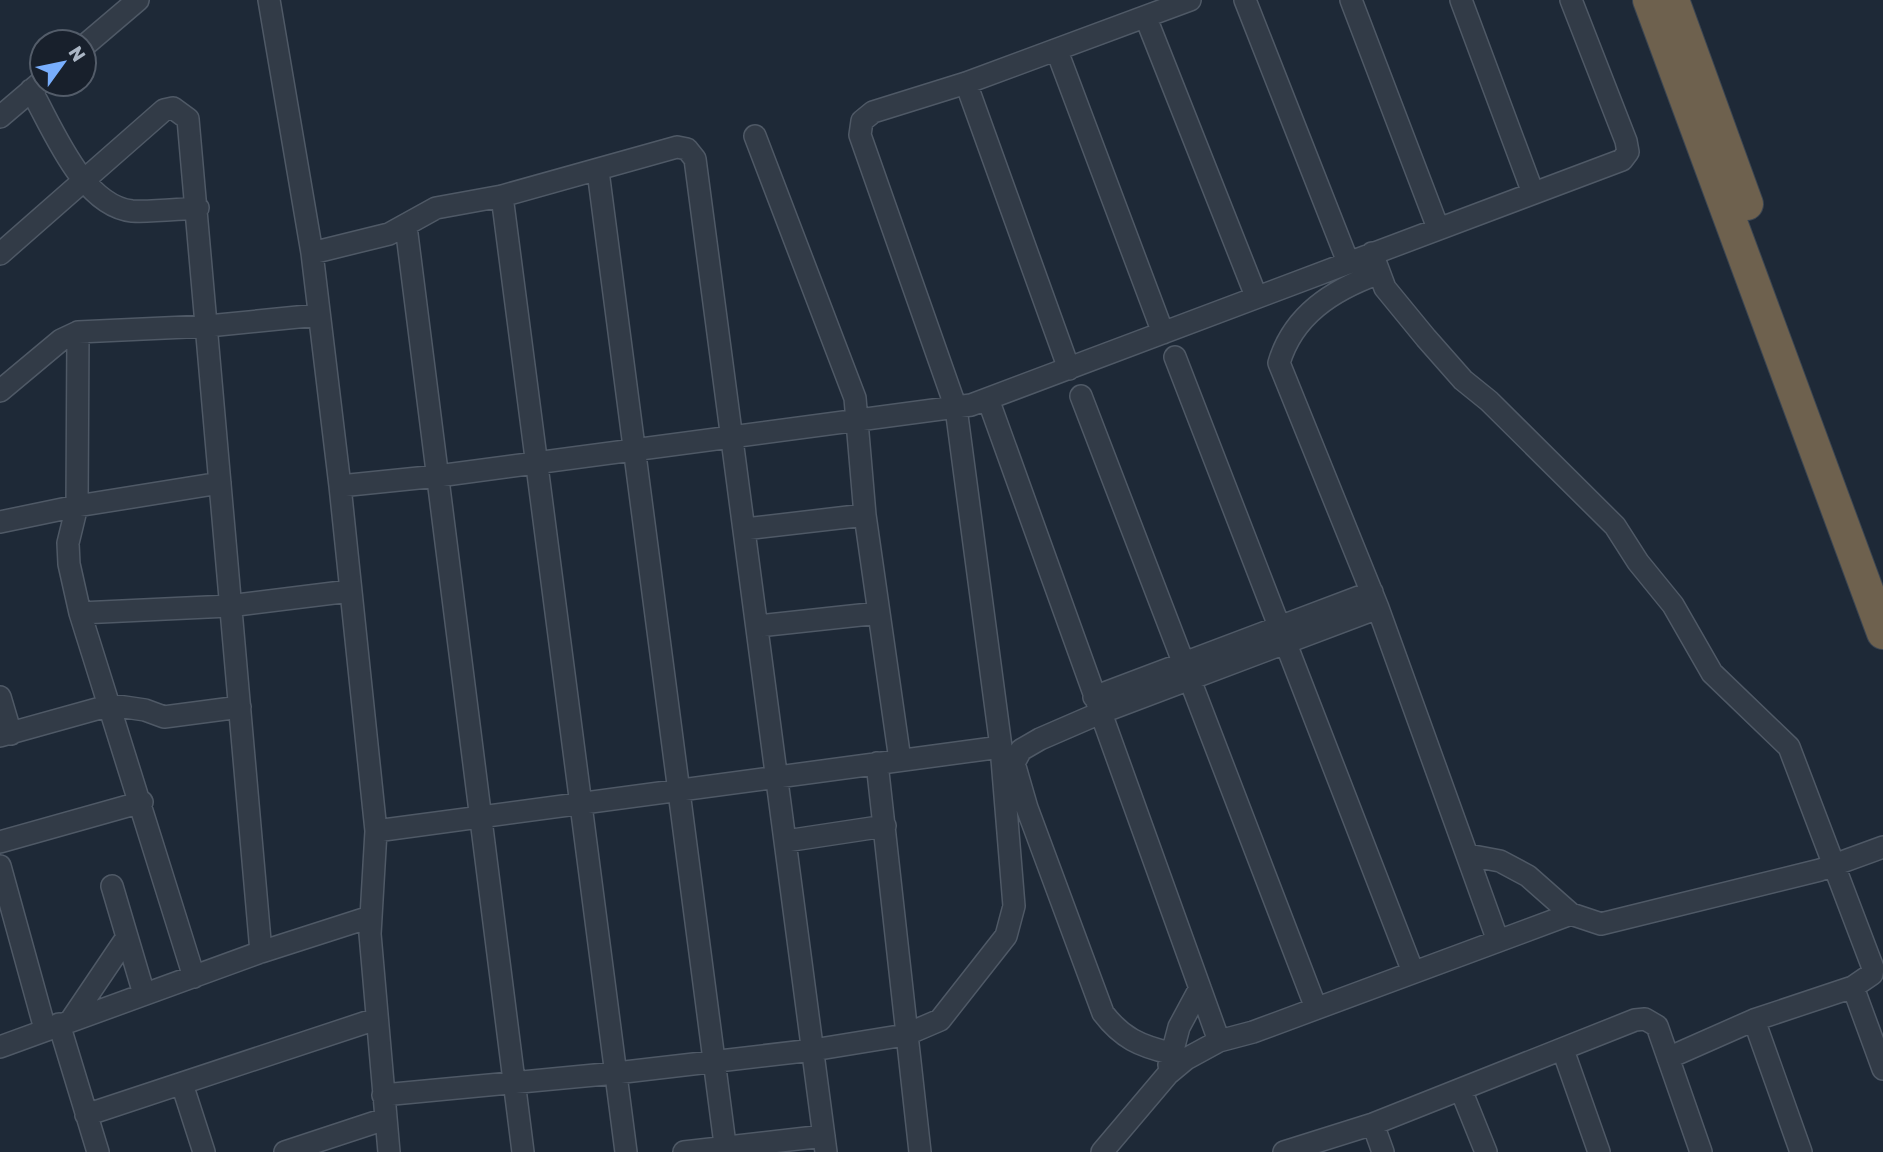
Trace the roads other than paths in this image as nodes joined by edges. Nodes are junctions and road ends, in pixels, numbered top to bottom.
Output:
1 (138, 0) edge
2 (269, 0) edge
3 (1190, 0) edge
4 (1245, 0) edge
5 (1351, 0) edge
6 (1461, 0) edge
7 (1570, 0) edge
8 (1649, 0) edge
9 (1673, 0) edge
10 (1146, 18) junction
11 (98, 34) edge
12 (1057, 51) junction
13 (966, 83) junction
14 (28, 94) edge
15 (43, 98) edge
16 (0, 117) edge
17 (755, 136) dead end
18 (598, 171) junction
19 (83, 180) junction
20 (1533, 193) junction
21 (502, 195) junction
22 (198, 208) junction
23 (406, 226) junction
24 (1438, 228) junction
25 (312, 253) junction
26 (0, 254) edge
27 (1348, 262) junction
28 (1375, 263) junction
29 (1256, 296) junction
30 (318, 315) junction
31 (208, 326) junction
32 (78, 332) junction
33 (1163, 332) junction
34 (1175, 357) dead end
35 (1069, 369) junction
36 (0, 390) edge
37 (1081, 396) dead end
38 (988, 399) junction
39 (956, 408) junction
40 (856, 419) junction
41 (734, 436) junction
42 (634, 450) junction
43 (537, 463) junction
44 (438, 476) junction
45 (220, 483) junction
46 (340, 486) junction
47 (77, 506) junction
48 (4, 515) edge
49 (865, 515) junction
50 (746, 529) junction
51 (1883, 569) edge
52 (350, 591) junction
53 (1375, 600) junction
54 (229, 606) junction
55 (80, 613) junction
56 (879, 614) junction
57 (758, 626) junction
58 (1883, 633) edge
59 (1282, 635) junction
60 (1187, 671) junction
61 (0, 697) edge
62 (111, 705) junction
63 (1097, 705) junction
64 (240, 708) junction
65 (6, 735) edge
66 (1001, 747) junction
67 (900, 760) junction
68 (877, 763) junction
69 (777, 777) junction
70 (678, 790) junction
71 (142, 803) junction
72 (581, 803) junction
73 (482, 816) junction
74 (885, 826) junction
75 (376, 831) junction
76 (786, 841) junction
77 (0, 842) edge
78 (1883, 847) edge
79 (1468, 855) junction
80 (1835, 865) junction
81 (0, 866) edge
82 (112, 886) dead end
83 (6, 910) edge
84 (1571, 914) junction
85 (370, 918) junction
86 (127, 937) junction
87 (1498, 941) junction
88 (261, 952) junction
89 (1413, 972) junction
90 (194, 977) junction
91 (1853, 987) junction
92 (1200, 988) junction
93 (144, 994) junction
94 (1316, 1009) junction
95 (376, 1019) junction
96 (940, 1020) junction
97 (1754, 1020) junction
98 (58, 1024) junction
99 (905, 1035) junction
100 (1219, 1041) junction
101 (0, 1047) edge
102 (813, 1050) junction
103 (1563, 1050) junction
104 (1668, 1058) junction
105 (714, 1060) junction
106 (1169, 1064) junction
107 (1883, 1069) edge
108 (911, 1070) junction
109 (616, 1073) junction
110 (182, 1084) junction
111 (516, 1084) junction
112 (1461, 1090) junction
113 (383, 1095) junction
114 (86, 1115) junction
115 (385, 1119) junction
116 (1373, 1124) junction
117 (825, 1144) edge
118 (726, 1150) edge
119 (98, 1152) edge
120 (204, 1152) edge
121 (285, 1152) edge
122 (389, 1152) edge
123 (523, 1152) edge
124 (626, 1152) edge
125 (684, 1152) edge
126 (920, 1152) edge
127 (1102, 1152) edge
128 (1284, 1152) edge
129 (1383, 1152) edge
130 (1486, 1152) edge
131 (1599, 1152) edge
132 (1701, 1152) edge
133 (1801, 1152) edge

1 - 11 street
2 - 25 street
3 - 10 street
4 - 27 street
5 - 24 street
6 - 20 street
7 - 20 street
8 - 58 highway
9 - 51 highway
10 - 12 street
10 - 29 street
12 - 13 street
12 - 33 street
13 - 35 street
13 - 39 street
14 - 16 street
15 - 19 street
17 - 40 street
18 - 21 street
18 - 41 street
18 - 42 street
19 - 22 street
19 - 22 street
19 - 26 street
20 - 24 street
21 - 23 street
21 - 43 street
22 - 31 street
23 - 25 street
23 - 44 street
24 - 28 street
25 - 30 street
27 - 28 street
27 - 29 street
28 - 53 street
28 - 80 street
29 - 33 street
30 - 31 street
30 - 46 street
31 - 32 street
31 - 45 street
32 - 36 street
32 - 47 street
33 - 35 street
34 - 59 street
35 - 38 street
37 - 60 street
38 - 39 street
38 - 63 street
39 - 40 street
39 - 66 street
40 - 41 street
40 - 49 street
41 - 42 street
41 - 50 street
42 - 43 street
42 - 70 street
43 - 44 street
43 - 72 street
44 - 46 street
44 - 73 street
45 - 47 street
45 - 54 street
46 - 52 street
47 - 48 street
47 - 55 street
49 - 50 street
49 - 56 street
50 - 57 street
52 - 54 street
52 - 75 street
53 - 59 street
53 - 79 street
54 - 55 street
54 - 64 street
55 - 62 street
56 - 57 street
56 - 67 street
57 - 69 street
59 - 60 street
59 - 89 street
60 - 63 street
60 - 94 street
61 - 65 street
62 - 64 street
62 - 65 street
62 - 71 street
63 - 92 street
63 - 106 street
64 - 88 street
66 - 67 street
66 - 96 street
67 - 68 street
68 - 69 street
68 - 74 street
69 - 70 street
69 - 76 street
70 - 72 street
70 - 105 street
71 - 77 street
71 - 90 street
72 - 73 street
72 - 109 street
73 - 75 street
73 - 111 street
74 - 76 street
74 - 99 street
75 - 85 street
76 - 102 street
78 - 80 street
79 - 84 street
79 - 87 street
80 - 84 street
80 - 91 street
81 - 83 street
82 - 86 street
83 - 98 street
84 - 87 street
85 - 88 street
85 - 95 street
86 - 93 street
86 - 98 street
87 - 89 street
88 - 90 street
89 - 94 street
90 - 93 street
91 - 97 street
91 - 107 street
92 - 100 street
92 - 106 street
93 - 98 street
94 - 100 street
95 - 110 street
95 - 113 street
96 - 99 street
96 - 108 street
97 - 104 street
97 - 133 street
98 - 101 street
98 - 114 street
99 - 102 street
99 - 108 street
100 - 106 street
102 - 105 street
102 - 117 street
103 - 104 street
103 - 112 street
103 - 131 street
104 - 132 street
105 - 109 street
105 - 118 street
106 - 127 street
108 - 126 street
109 - 111 street
109 - 124 street
110 - 114 street
110 - 120 street
111 - 113 street
111 - 123 street
112 - 116 street
112 - 130 street
113 - 115 street
114 - 119 street
115 - 121 street
115 - 122 street
116 - 128 street
116 - 129 street
117 - 118 street
118 - 125 street

